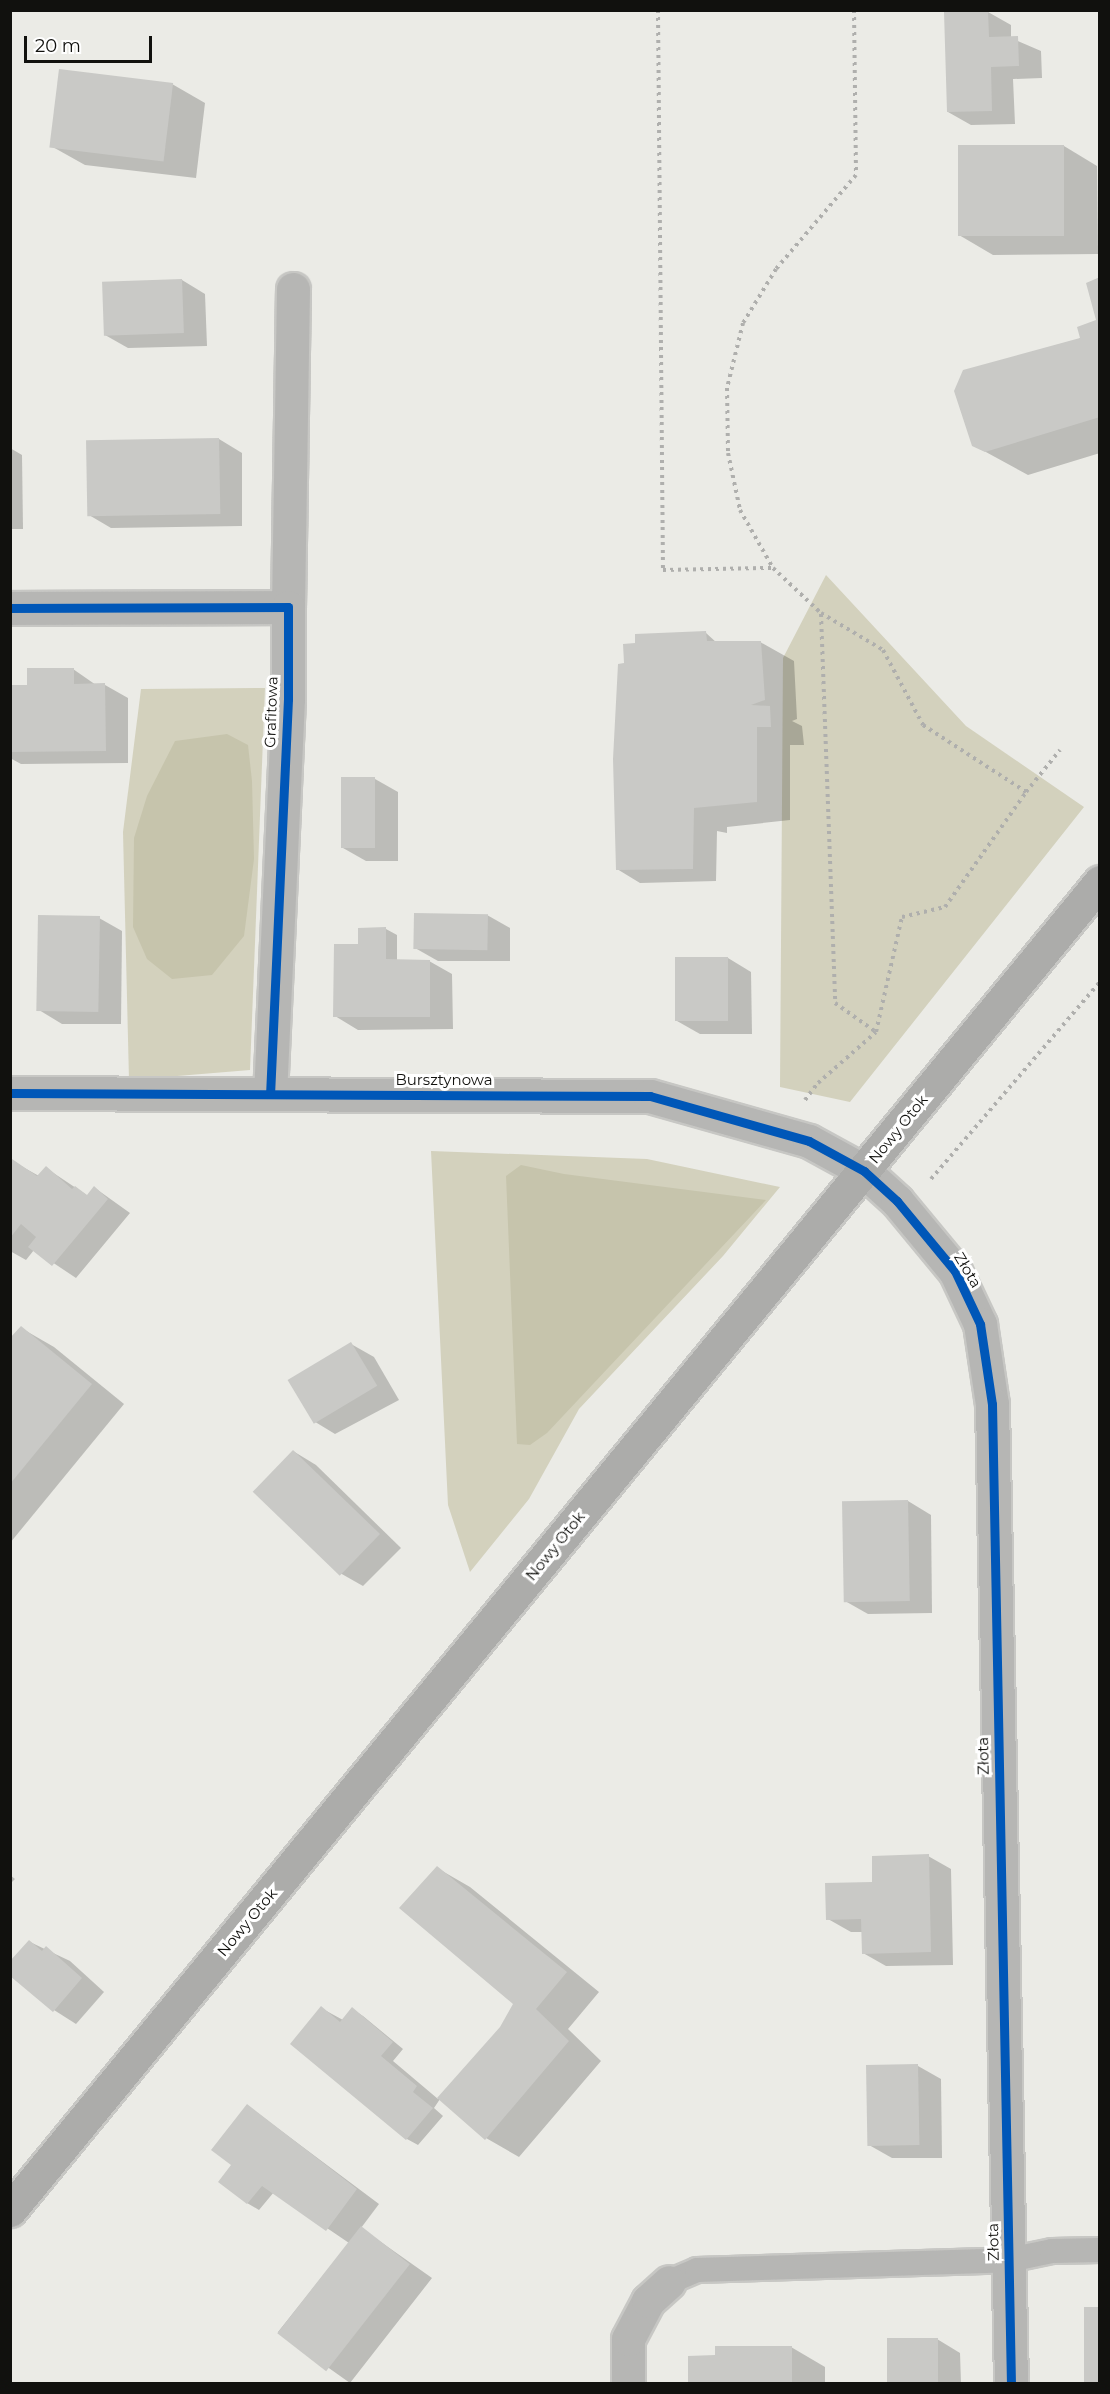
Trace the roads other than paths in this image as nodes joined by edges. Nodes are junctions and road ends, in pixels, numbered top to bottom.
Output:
1 (293, 289) dead end
2 (288, 607) junction
3 (10, 608) edge
4 (1100, 882) edge
5 (10, 1093) edge
6 (270, 1094) junction
7 (864, 1171) junction
8 (10, 2210) edge
9 (1100, 2250) edge
10 (1009, 2259) junction
11 (669, 2282) joint
12 (628, 2384) edge
13 (1011, 2384) edge

1 - 2 street, Grafitowa
2 - 3 street
2 - 6 street, Grafitowa
4 - 7 main road, Nowy Otok
5 - 6 street, Bursztynowa
6 - 7 street, Bursztynowa
7 - 8 main road, Nowy Otok
7 - 10 street, Złota
9 - 10 lane, Złota
10 - 11 lane, Złota
10 - 13 street, Złota
11 - 12 street

